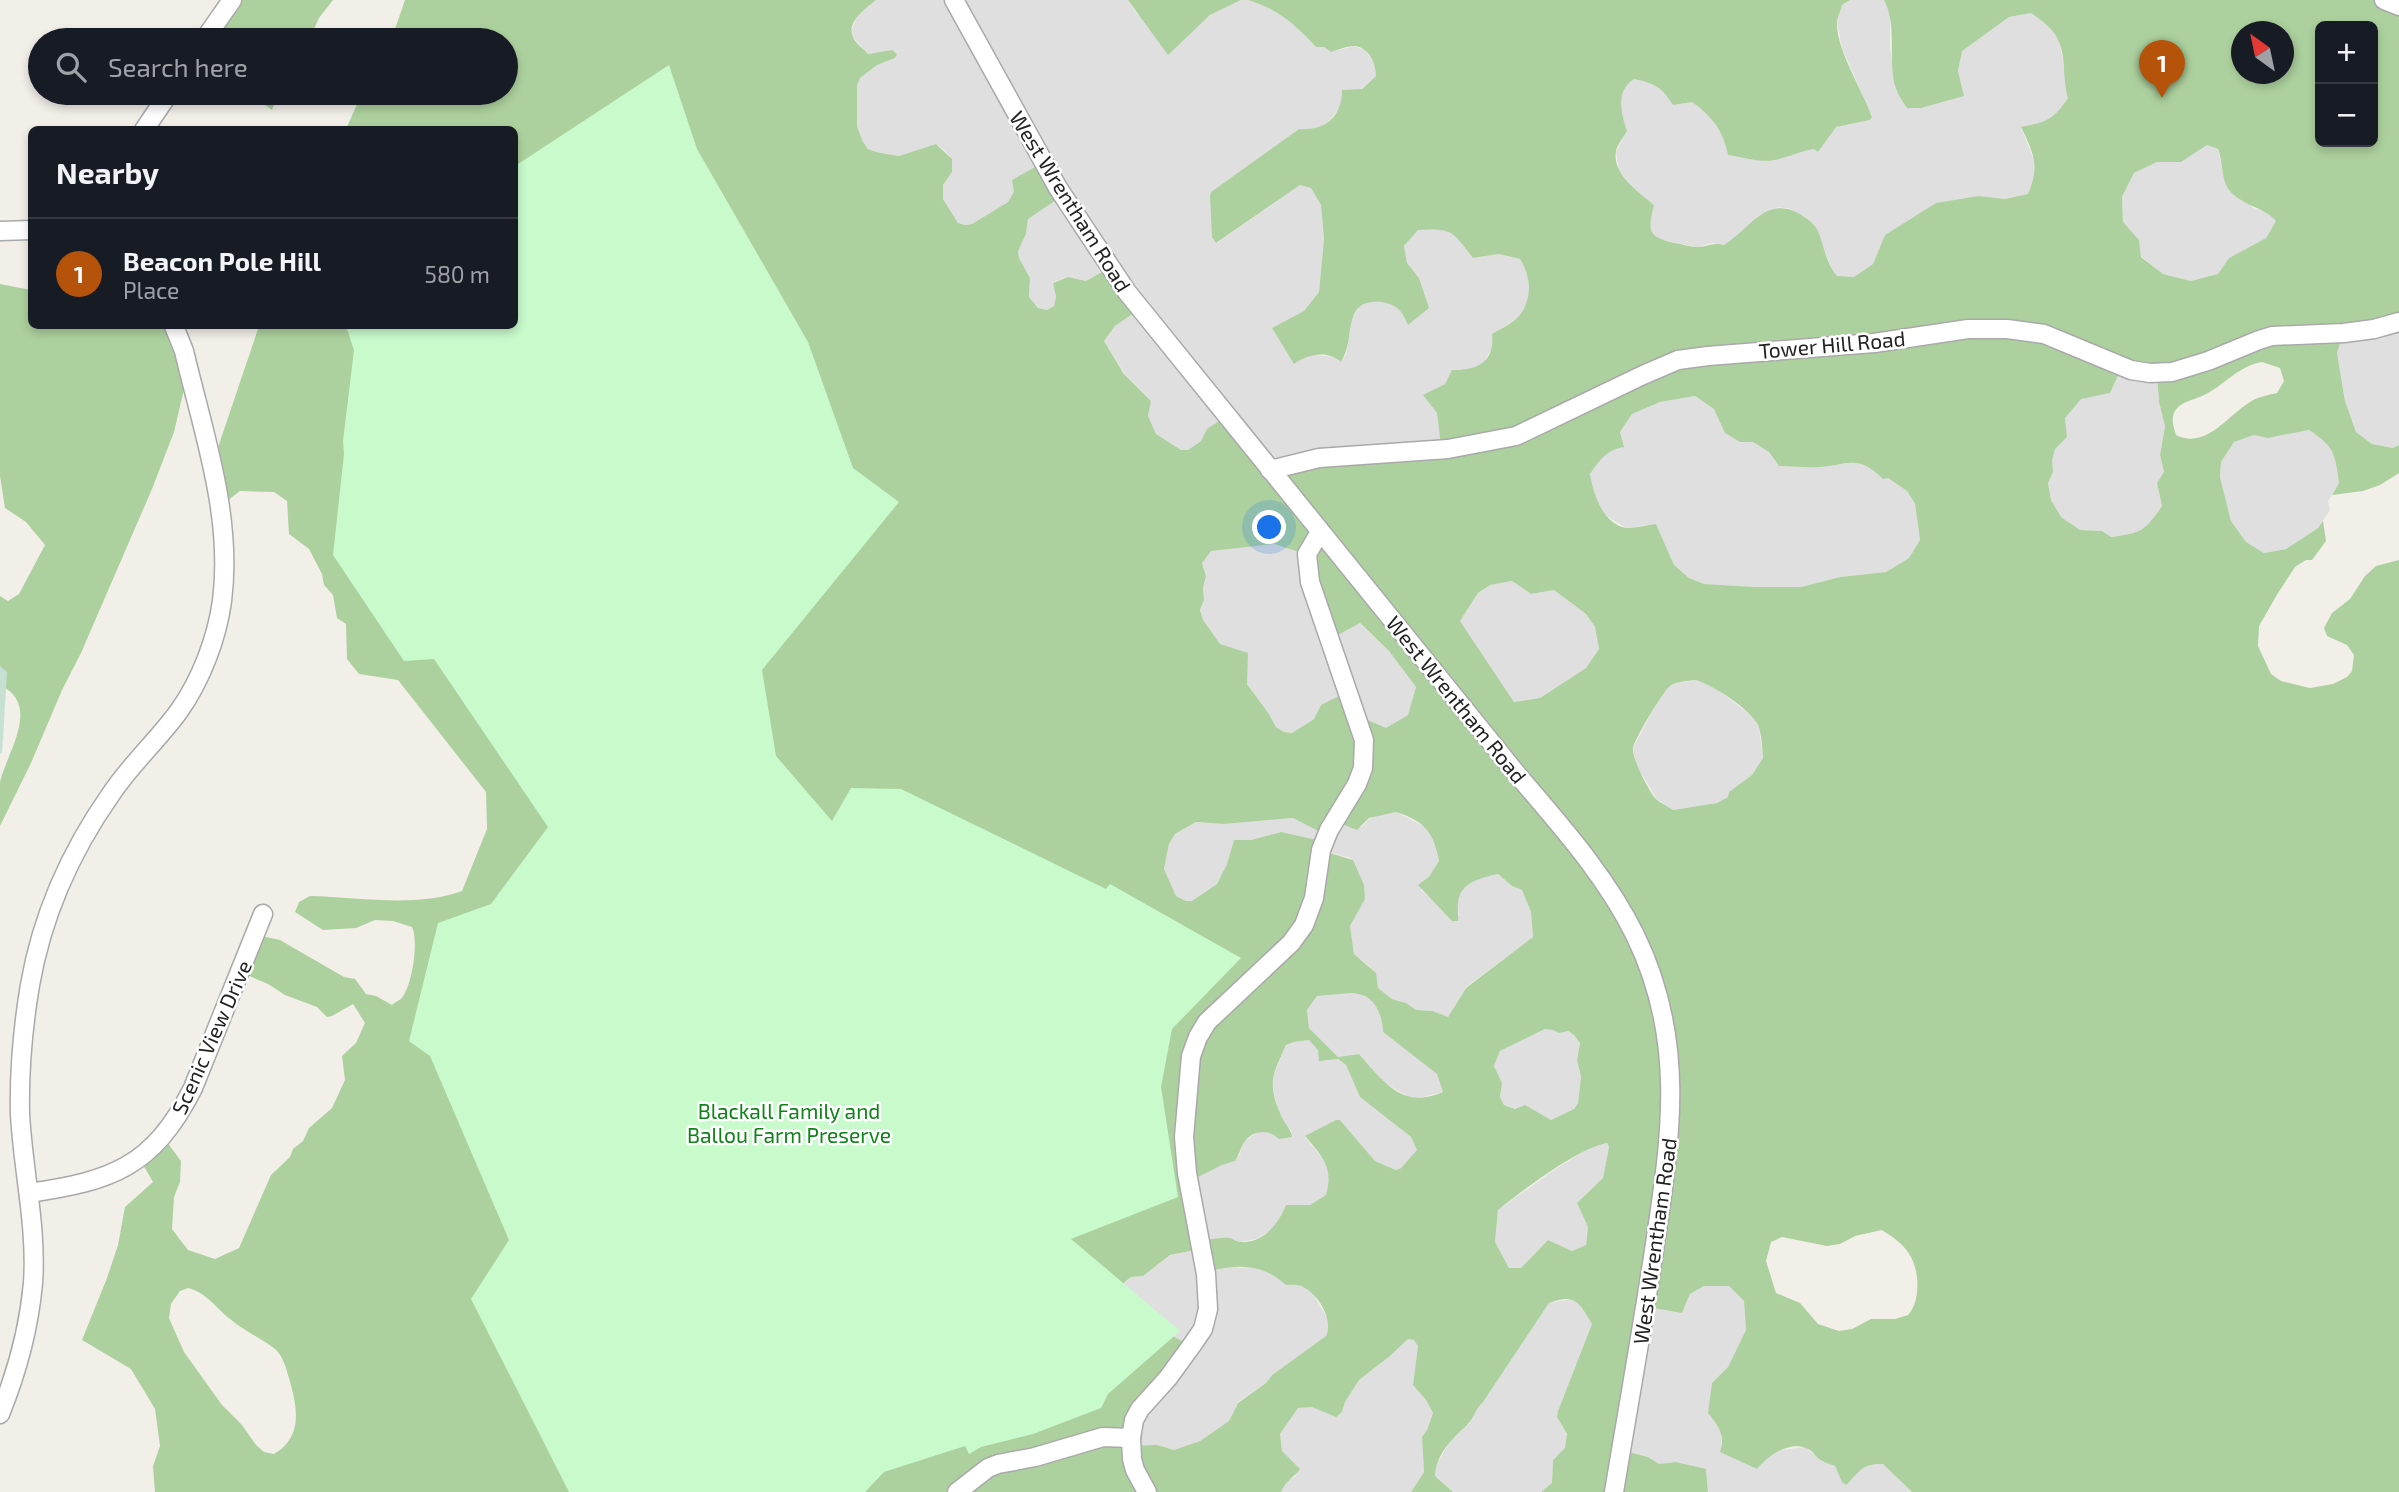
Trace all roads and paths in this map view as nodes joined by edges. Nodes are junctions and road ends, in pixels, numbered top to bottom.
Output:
1 (232, 0) edge
2 (954, 0) edge
3 (2384, 0) edge
4 (2399, 6) edge
5 (212, 28) edge
6 (161, 105) edge
7 (147, 126) edge
8 (28, 230) edge
9 (0, 231) edge
10 (2399, 323) edge
11 (175, 329) edge
12 (1270, 470) junction
13 (1320, 531) junction
14 (263, 914) dead end
15 (29, 1194) junction
16 (0, 1414) edge
17 (1131, 1438) junction
18 (957, 1492) edge
19 (1147, 1492) edge
20 (1614, 1492) edge

1 - 5 street
2 - 12 street, West Wrentham Road
3 - 4 street
6 - 7 street
8 - 9 street
10 - 12 street, Tower Hill Road
11 - 15 street
12 - 13 street, West Wrentham Road
13 - 17 street
13 - 20 street, West Wrentham Road
14 - 15 street, Scenic View Drive
15 - 16 street
17 - 18 street
17 - 19 street

